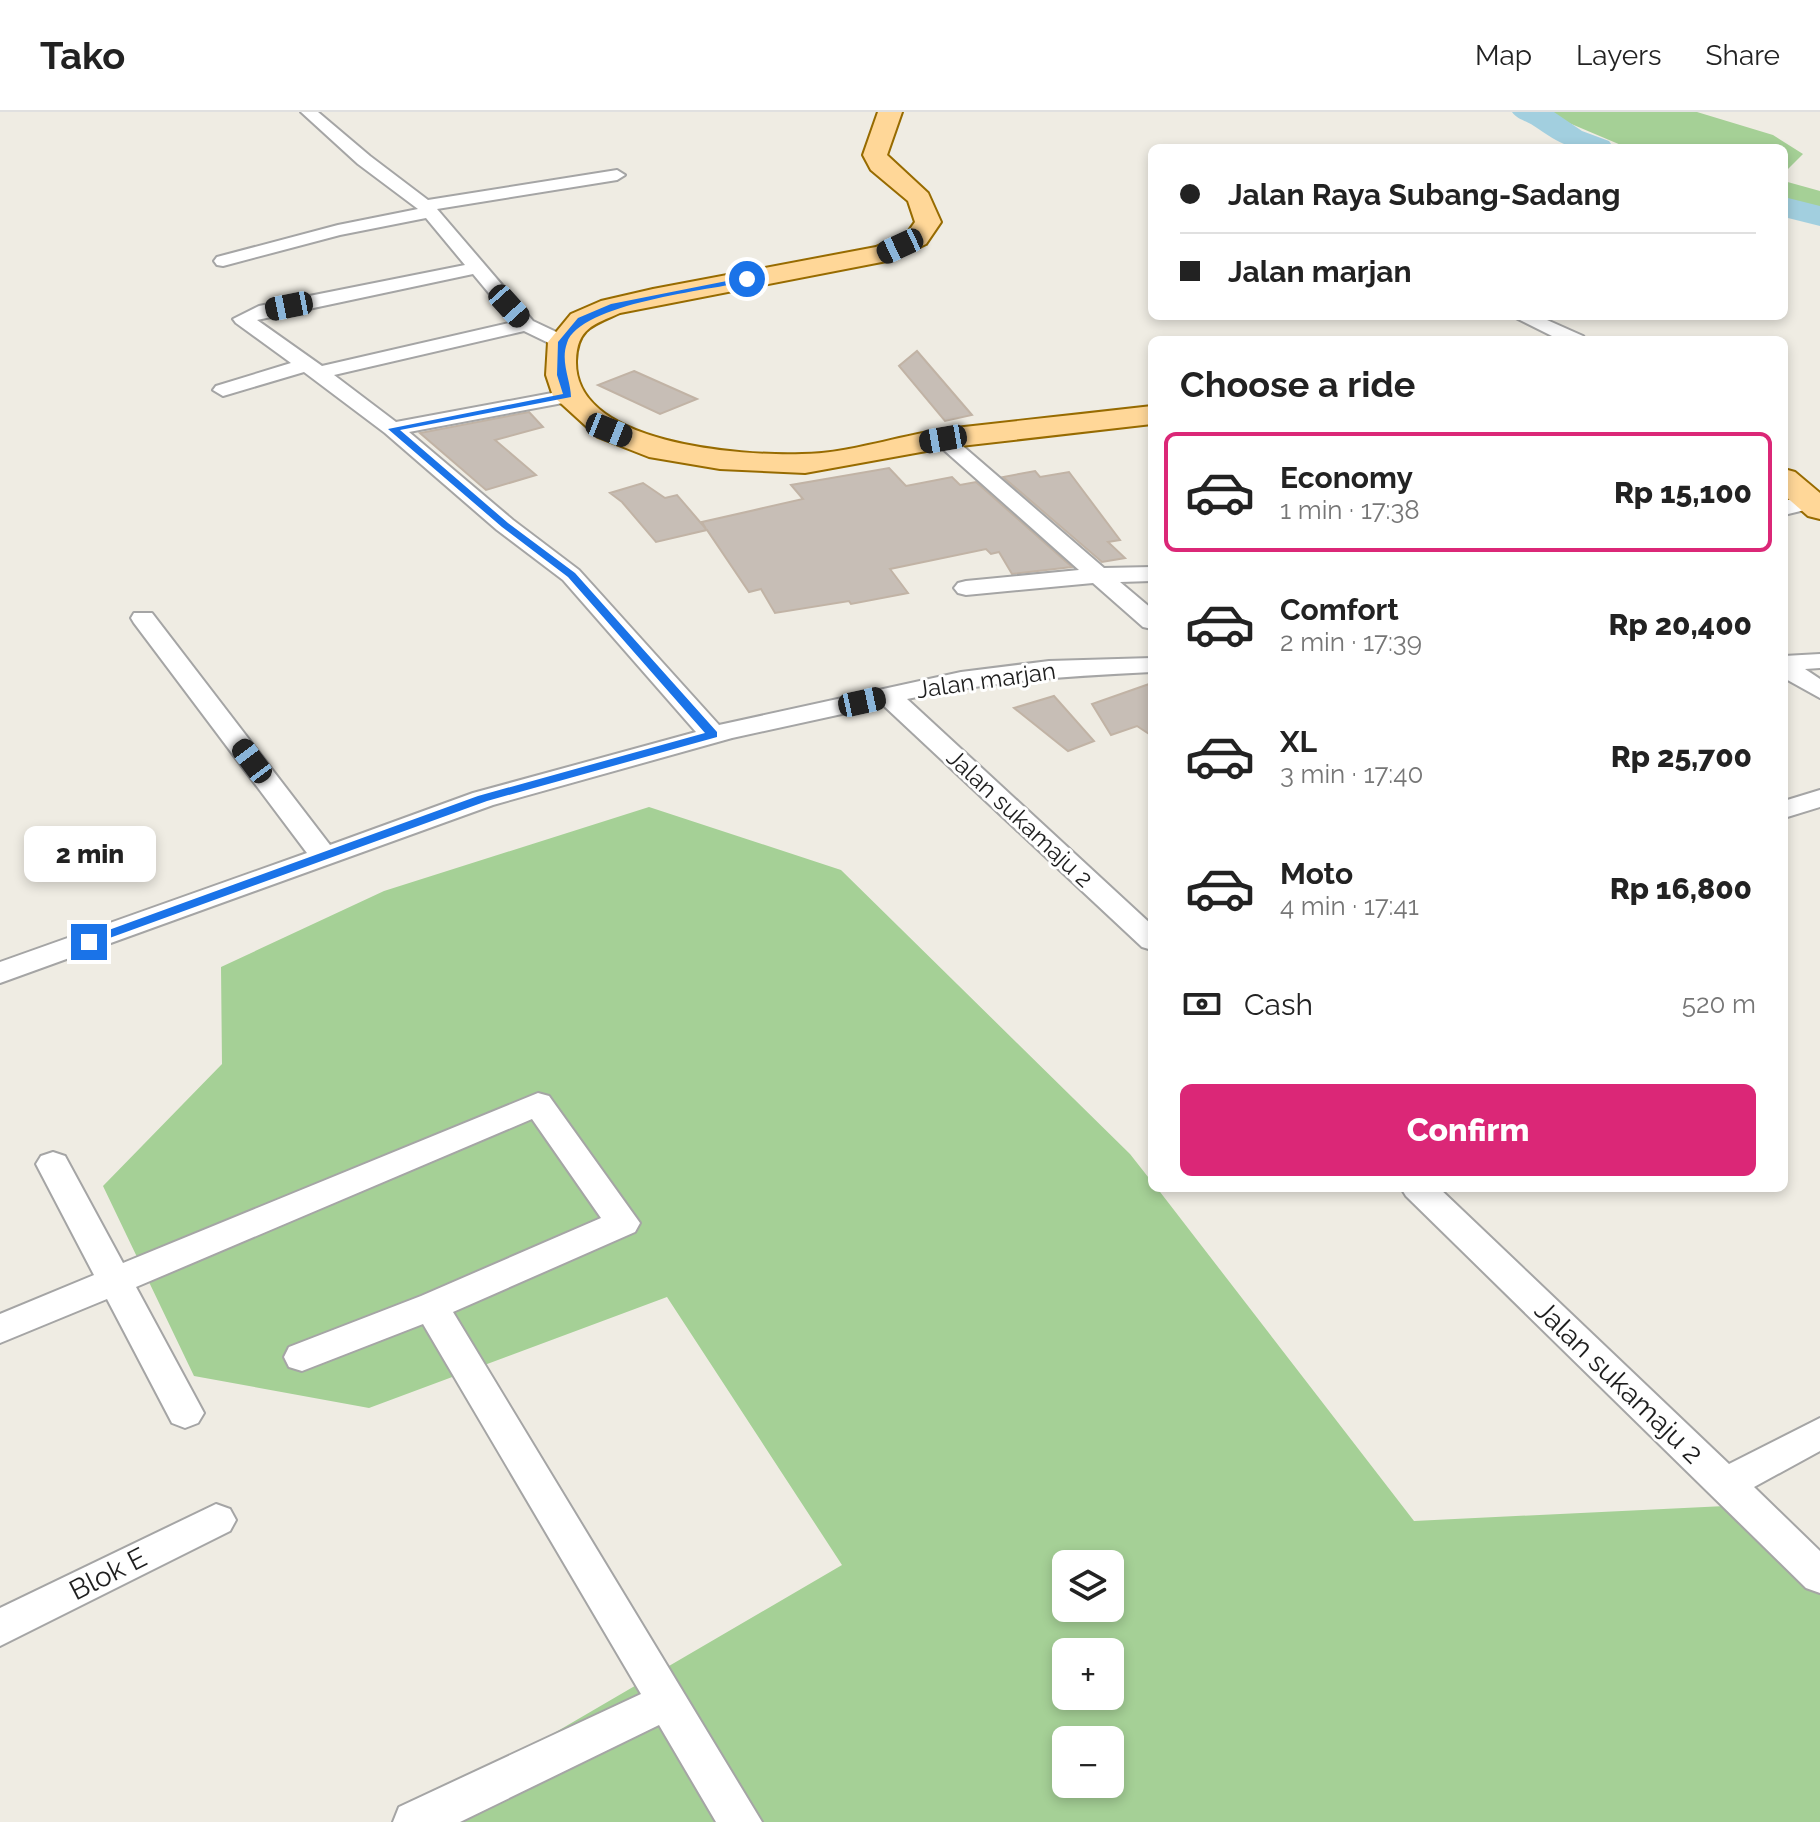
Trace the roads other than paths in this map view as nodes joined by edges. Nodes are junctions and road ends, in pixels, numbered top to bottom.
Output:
1 (309, 112) edge
2 (890, 112) edge
3 (617, 175) dead end
4 (426, 209) junction
5 (223, 261) dead end
6 (475, 268) junction
7 (1531, 320) edge
8 (526, 325) junction
9 (1567, 336) edge
10 (562, 342) junction
11 (312, 369) junction
12 (223, 390) dead end
13 (568, 396) junction
14 (1148, 415) edge
15 (392, 429) junction
16 (943, 439) junction
17 (1788, 484) edge
18 (1804, 506) edge
19 (1148, 574) edge
20 (1101, 575) junction
21 (966, 588) dead end
22 (143, 618) dead end
23 (1148, 618) edge
24 (1820, 661) edge
25 (1148, 665) edge
26 (1788, 665) edge
27 (1788, 668) edge
28 (1820, 690) edge
29 (889, 696) junction
30 (713, 735) junction
31 (1820, 798) edge
32 (1788, 809) edge
33 (325, 857) junction
34 (1148, 937) edge
35 (0, 973) edge
36 (53, 1164) dead end
37 (1430, 1192) edge
38 (115, 1281) junction
39 (431, 1306) junction
40 (0, 1329) edge
41 (302, 1357) dead end
42 (185, 1413) dead end
43 (1820, 1433) edge
44 (1724, 1485) junction
45 (216, 1520) dead end
46 (1820, 1576) edge
47 (0, 1628) edge
48 (668, 1702) junction
49 (415, 1822) edge
50 (740, 1822) edge

1 - 4 street
2 - 10 main road
3 - 4 street
4 - 5 street
4 - 6 street
6 - 8 street
6 - 11 street
7 - 9 street
8 - 10 street
8 - 11 street
10 - 13 main road
11 - 12 street
11 - 15 street
13 - 15 street
13 - 16 main road
14 - 16 main road
15 - 30 street
16 - 20 street
17 - 18 main road
19 - 20 street
20 - 21 street
20 - 23 street
22 - 33 street
24 - 26 street
25 - 29 street, Jalan marjan
27 - 28 street
29 - 30 street, Jalan marjan
29 - 34 street, Jalan sukamaju 2
30 - 33 street, Jalan marjan
31 - 32 street
33 - 35 street, Jalan marjan
36 - 38 street
37 - 44 street, Jalan sukamaju 2
38 - 39 street
38 - 40 street
38 - 42 street
39 - 41 street
39 - 48 street
43 - 44 street
44 - 46 street, Jalan sukamaju 2
45 - 47 street, Blok E
48 - 49 street
48 - 50 street

